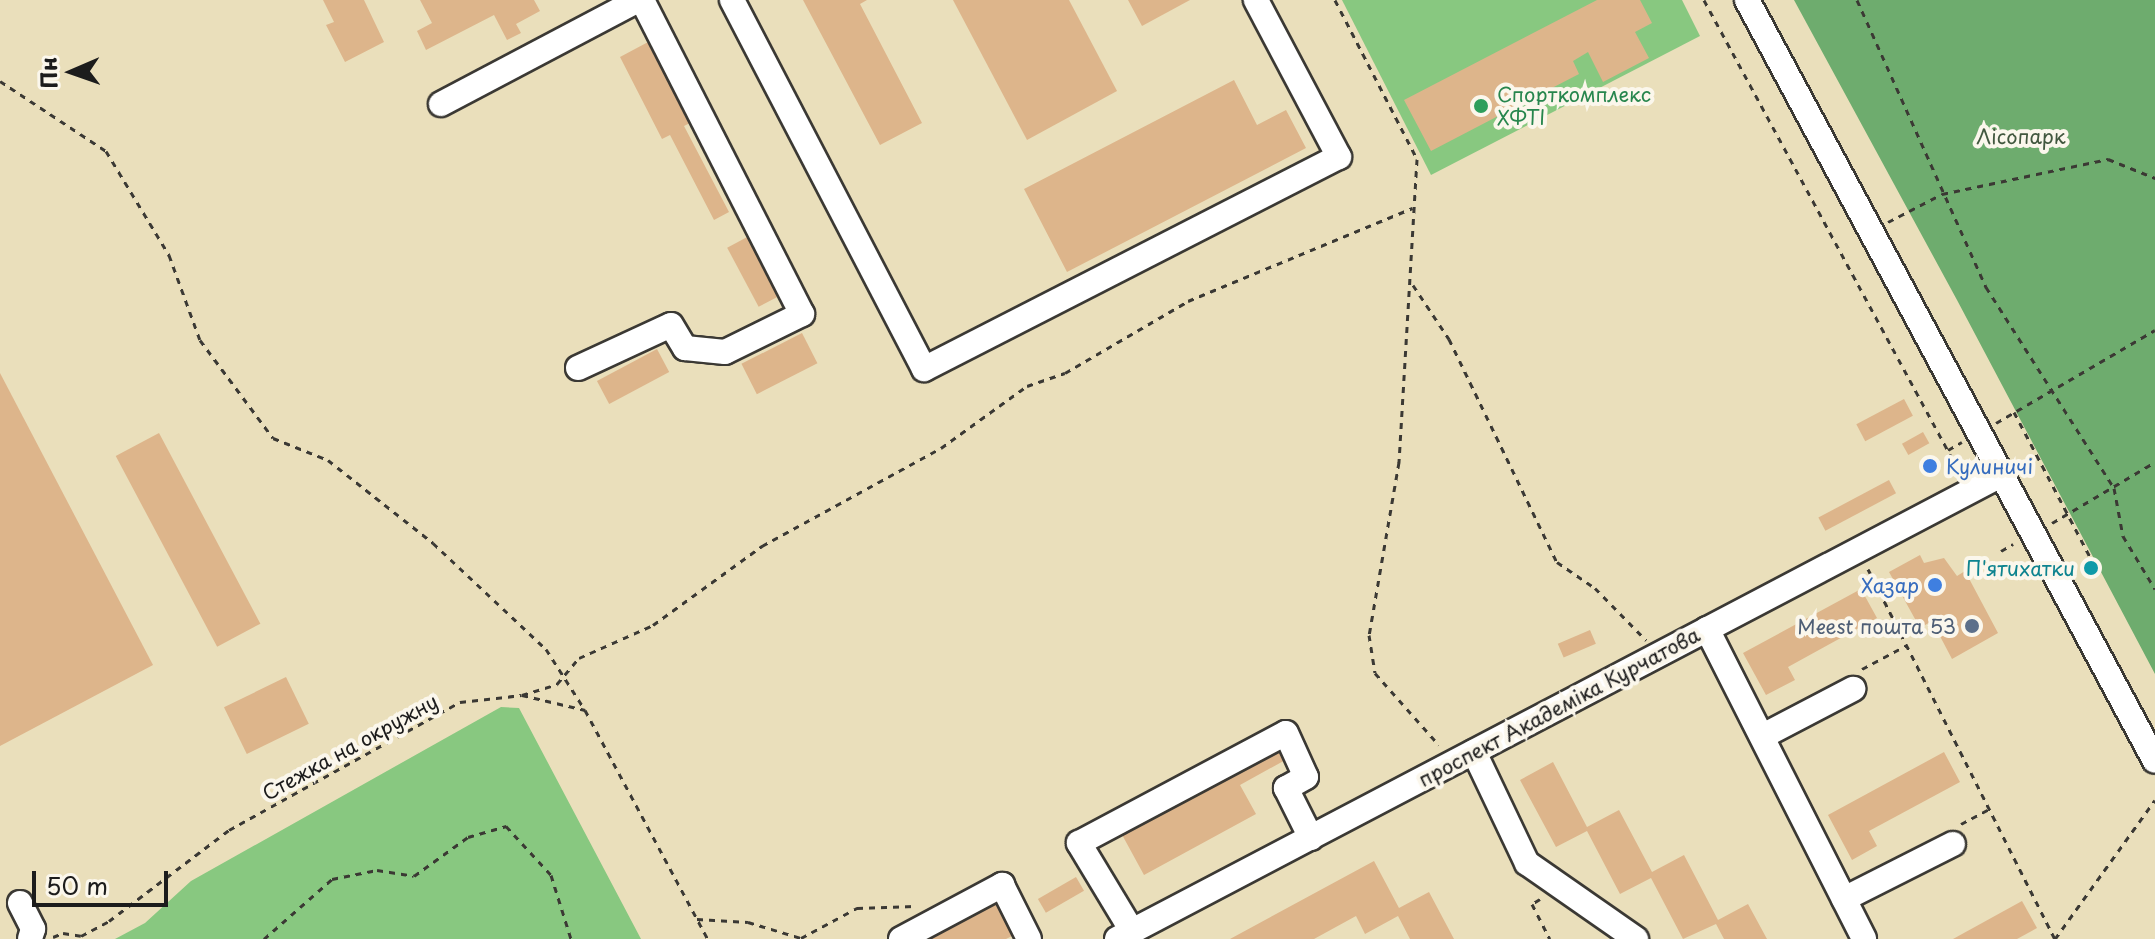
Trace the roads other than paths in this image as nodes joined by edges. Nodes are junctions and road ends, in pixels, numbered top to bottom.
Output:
1 (640, 0) edge
2 (732, 0) edge
3 (1256, 0) edge
4 (1747, 0) edge
5 (441, 104) dead end
6 (578, 368) dead end
7 (2001, 475) junction
8 (1707, 629) junction
9 (1853, 689) road end
10 (1763, 736) junction
11 (1464, 757) junction
12 (2155, 761) edge
13 (1311, 838) junction
14 (1953, 844) road end
15 (1844, 899) junction
16 (20, 903) dead end
17 (1125, 935) edge
18 (30, 939) edge
19 (901, 939) edge
20 (1029, 939) edge
21 (1636, 939) edge
22 (1864, 939) edge

1 - 5 street
1 - 6 street
2 - 3 street
4 - 7 street
7 - 8 street, проспект Академіка Курчатова
7 - 12 street
8 - 10 street
8 - 11 street, проспект Академіка Курчатова
9 - 10 street
10 - 15 street
11 - 13 street, проспект Академіка Курчатова
11 - 21 street
13 - 17 street, проспект Академіка Курчатова
13 - 17 street
14 - 15 street
15 - 22 street
16 - 18 street
19 - 20 street

